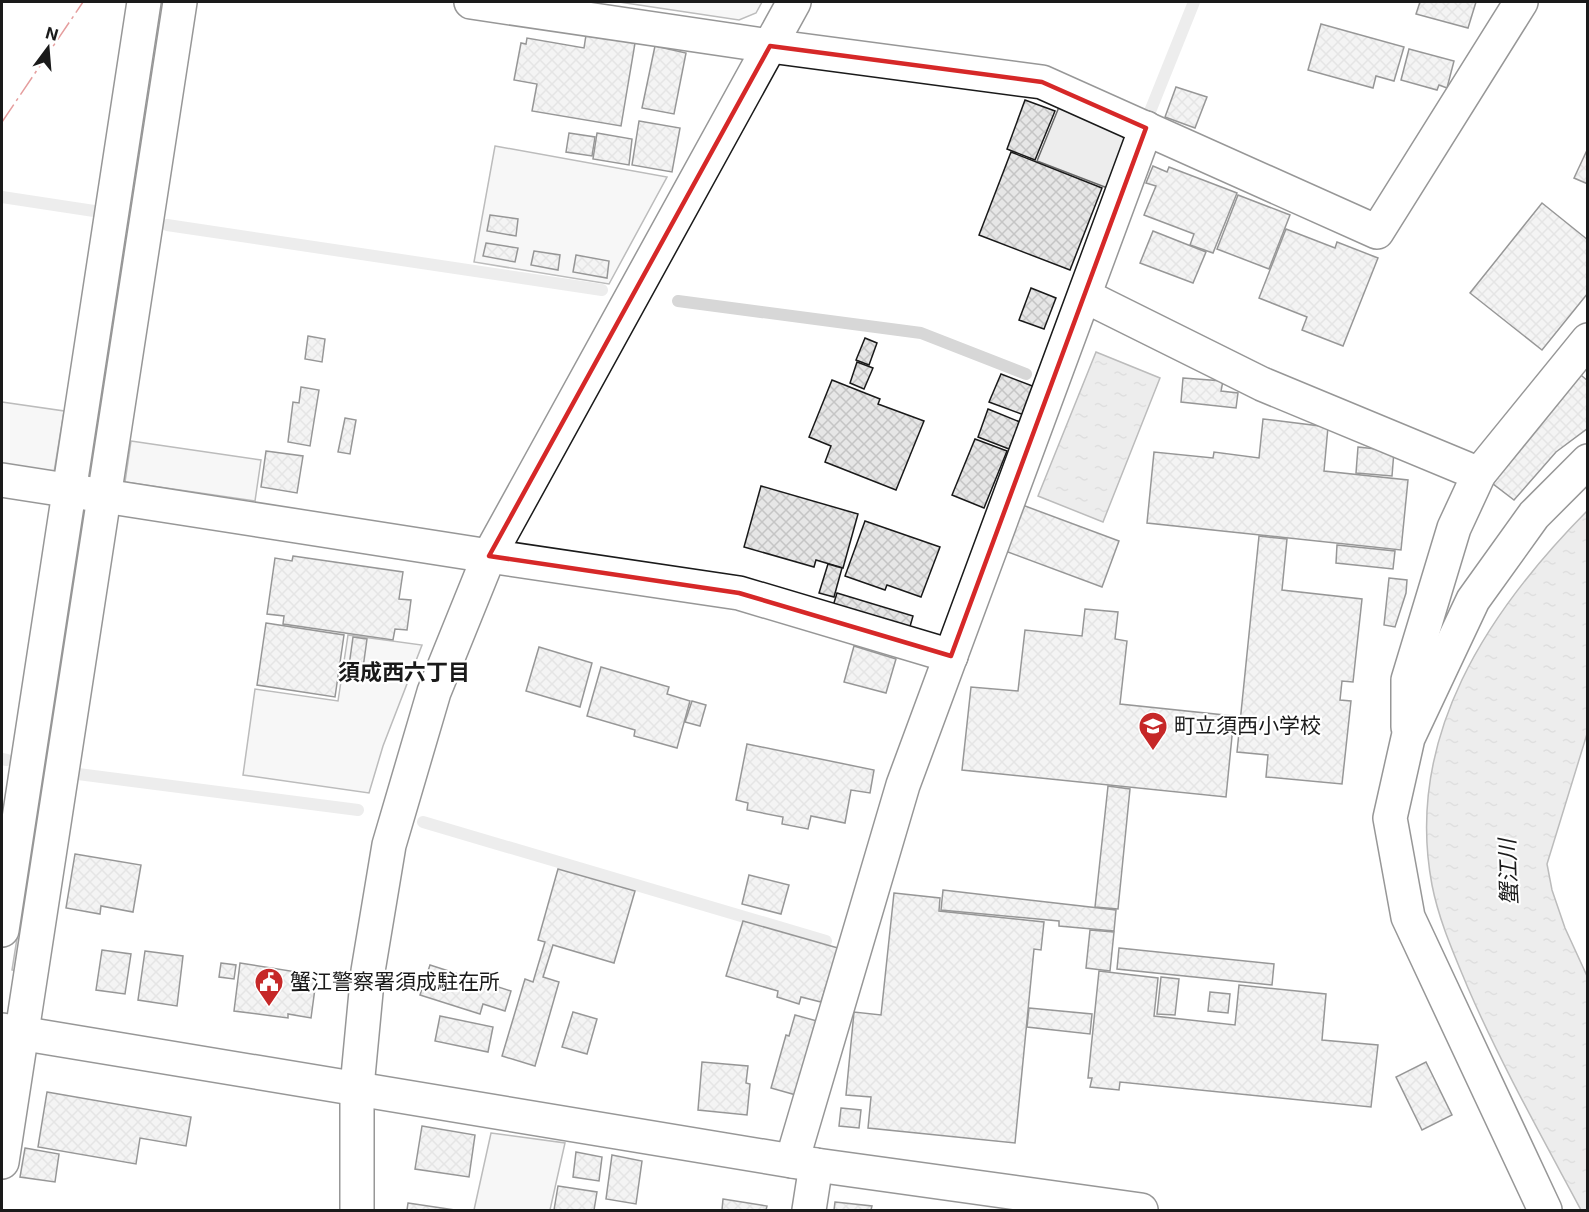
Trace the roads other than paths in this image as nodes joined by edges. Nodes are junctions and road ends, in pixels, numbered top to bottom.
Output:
1 (144, 2) edge
2 (180, 2) edge
3 (471, 2) edge
4 (794, 2) edge
5 (1521, 2) edge
6 (770, 46) junction
7 (1146, 128) junction
8 (1085, 296) junction
9 (1587, 339) edge
10 (1587, 461) edge
11 (1479, 474) junction
12 (2, 480) edge
13 (69, 491) junction
14 (104, 496) junction
15 (489, 556) junction
16 (951, 656) junction
17 (1408, 738) junction
18 (2, 930) edge
19 (11, 1031) edge
20 (357, 1087) junction
21 (2, 1162) edge
22 (804, 1163) junction
23 (357, 1210) edge
24 (809, 1210) edge
25 (1141, 1210) edge
26 (1545, 1210) edge

1 - 13 street
2 - 14 street
3 - 6 street
4 - 6 street
5 - 7 street
6 - 7 street
6 - 15 street
7 - 8 street
8 - 11 street
8 - 16 street
9 - 11 street
10 - 17 street
11 - 17 street
12 - 13 street
13 - 14 street
13 - 18 street
14 - 15 street
14 - 19 street
15 - 16 street
15 - 20 street
16 - 22 street
17 - 26 street
19 - 20 street
19 - 21 street
20 - 22 street
20 - 23 street
22 - 24 street
22 - 25 street

